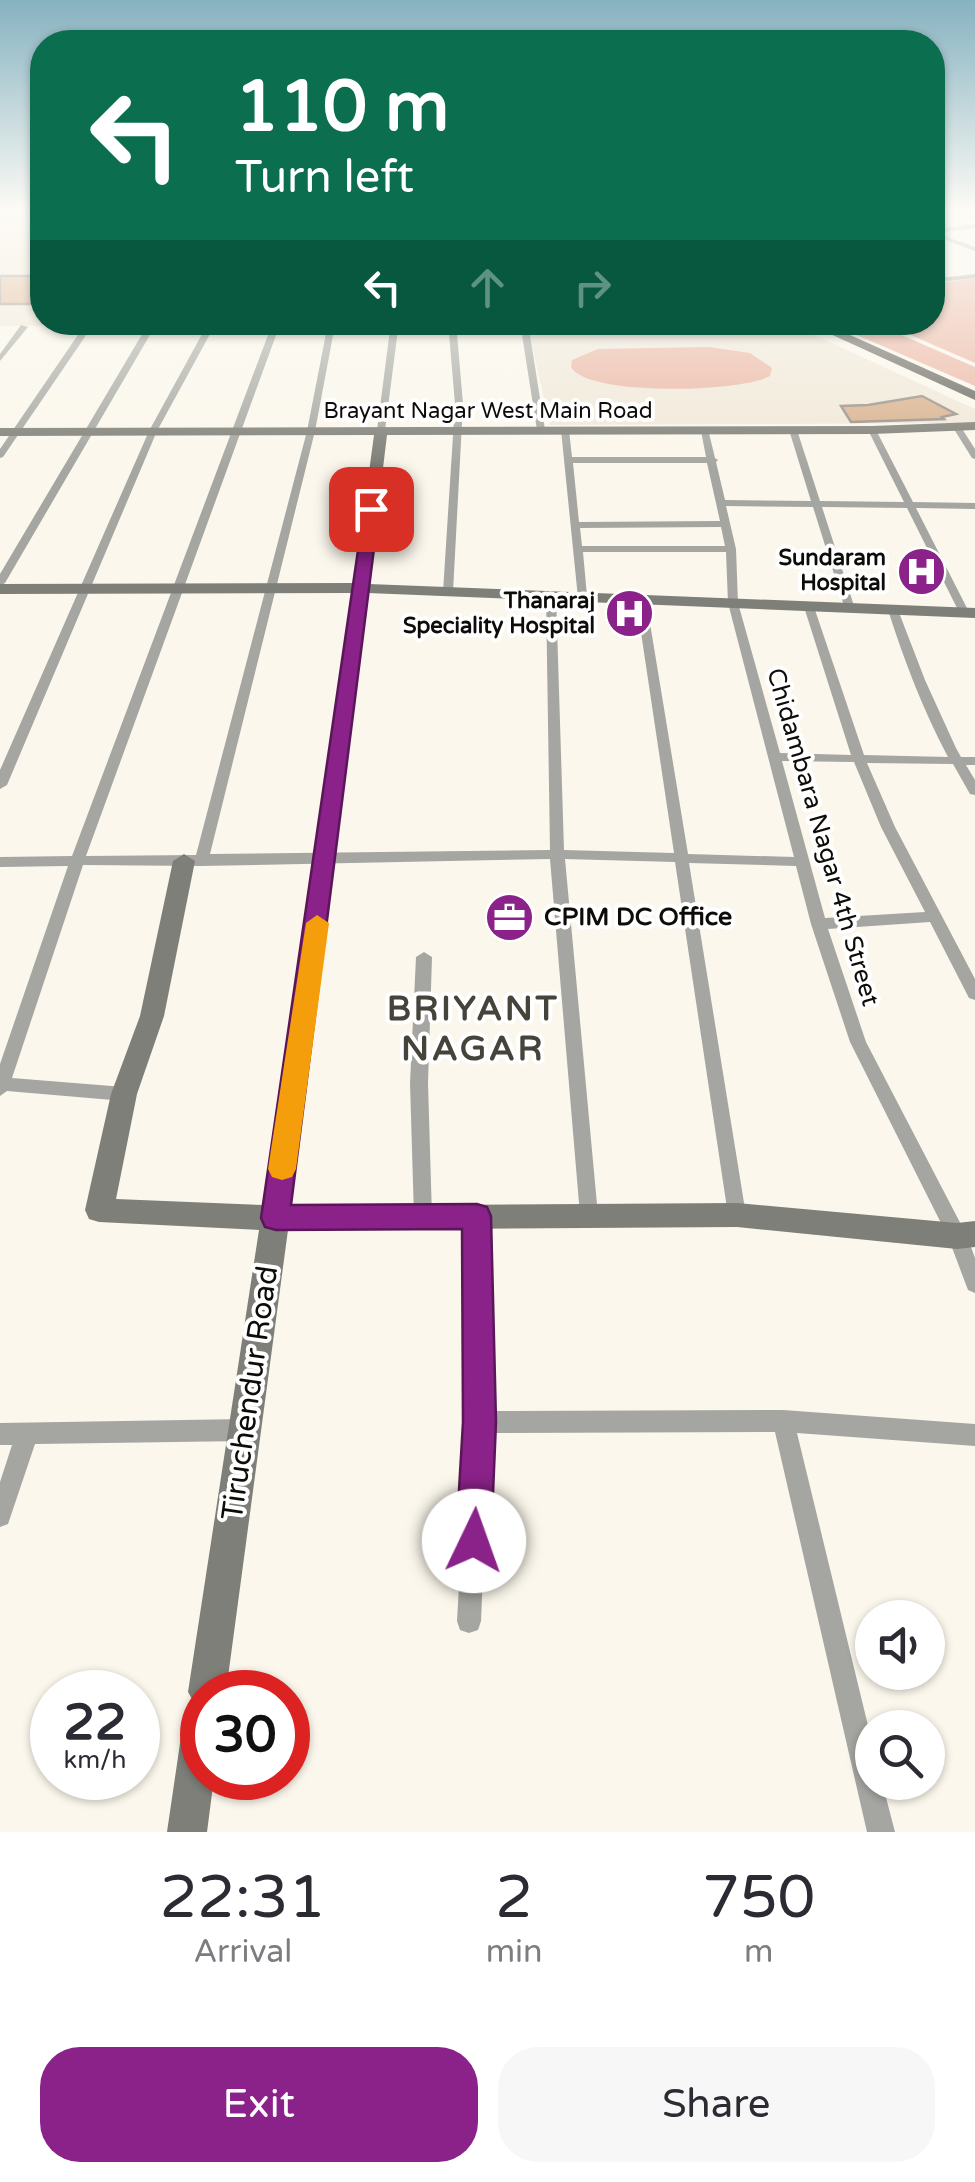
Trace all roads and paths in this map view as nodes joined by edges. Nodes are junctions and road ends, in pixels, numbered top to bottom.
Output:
1 (24, 327) dead end
2 (82, 335) edge
3 (146, 335) edge
4 (204, 335) edge
5 (272, 335) edge
6 (330, 335) edge
7 (394, 335) edge
8 (454, 335) edge
9 (526, 335) edge
10 (840, 335) edge
11 (848, 335) edge
12 (0, 358) edge
13 (975, 394) edge
14 (956, 426) junction
15 (975, 426) edge
16 (381, 430) junction
17 (456, 430) junction
18 (541, 430) junction
19 (564, 430) junction
20 (792, 430) junction
21 (872, 430) junction
22 (153, 431) junction
23 (234, 431) junction
24 (311, 431) junction
25 (705, 431) junction
26 (0, 432) edge
27 (16, 432) junction
28 (86, 432) junction
29 (0, 455) edge
30 (975, 456) edge
31 (567, 460) junction
32 (714, 460) junction
33 (722, 502) junction
34 (818, 504) junction
35 (909, 506) junction
36 (975, 506) edge
37 (574, 524) junction
38 (726, 524) junction
39 (578, 549) junction
40 (731, 549) junction
41 (0, 586) edge
42 (180, 586) junction
43 (88, 588) junction
44 (270, 588) junction
45 (362, 588) junction
46 (448, 592) junction
47 (551, 595) junction
48 (582, 596) junction
49 (641, 598) junction
50 (733, 603) junction
51 (808, 607) junction
52 (850, 608) junction
53 (893, 610) junction
54 (970, 613) edge
55 (777, 756) junction
56 (858, 757) junction
57 (956, 760) junction
58 (975, 761) edge
59 (0, 785) edge
60 (975, 791) edge
61 (557, 854) junction
62 (327, 855) junction
63 (682, 859) junction
64 (77, 861) junction
65 (192, 861) junction
66 (0, 862) edge
67 (804, 862) junction
68 (932, 918) junction
69 (819, 924) junction
70 (424, 957) dead end
71 (975, 994) edge
72 (1, 1086) edge
73 (124, 1094) junction
74 (736, 1215) junction
75 (423, 1216) junction
76 (477, 1216) junction
77 (589, 1216) junction
78 (276, 1218) junction
79 (966, 1235) edge
80 (975, 1284) edge
81 (783, 1421) junction
82 (480, 1422) junction
83 (245, 1430) junction
84 (0, 1434) edge
85 (27, 1434) junction
86 (975, 1434) edge
87 (0, 1516) edge
88 (469, 1621) dead end
89 (210, 1670) edge
90 (191, 1800) edge
91 (187, 1832) edge
92 (881, 1832) edge

1 - 12 street
2 - 27 street
3 - 28 street
4 - 22 street
5 - 23 street
6 - 24 street
7 - 16 street
8 - 17 street
9 - 18 street
10 - 13 main road
11 - 13 main road
14 - 15 street, Brayant Nagar West Main Road
14 - 21 street, Brayant Nagar West Main Road
14 - 30 street
16 - 17 street, Brayant Nagar West Main Road
16 - 24 street, Brayant Nagar West Main Road
16 - 45 street, Tiruchendur Road
17 - 18 street, Brayant Nagar West Main Road
17 - 46 street
18 - 19 street, Brayant Nagar West Main Road
19 - 25 street, Brayant Nagar West Main Road
19 - 31 street
20 - 21 street, Brayant Nagar West Main Road
20 - 25 street, Brayant Nagar West Main Road
20 - 34 street
21 - 35 street
22 - 23 street, Brayant Nagar West Main Road
22 - 28 street, Brayant Nagar West Main Road
22 - 43 street
23 - 24 street, Brayant Nagar West Main Road
23 - 42 street
24 - 44 street
25 - 32 street, Chidambara Nagar 4th Street
26 - 27 street, Brayant Nagar West Main Road
27 - 28 street, Brayant Nagar West Main Road
27 - 29 street
28 - 41 street
31 - 32 street
31 - 37 street
32 - 33 street, Chidambara Nagar 4th Street
33 - 34 street
33 - 38 street, Chidambara Nagar 4th Street
34 - 35 street
34 - 52 street
35 - 36 street
35 - 54 street
37 - 38 street
37 - 39 street
38 - 40 street, Chidambara Nagar 4th Street
39 - 40 street
39 - 48 street
40 - 50 street, Chidambara Nagar 4th Street
41 - 43 street
42 - 43 street
42 - 44 street
42 - 64 street
43 - 59 street
44 - 45 street
44 - 65 street
45 - 46 street
45 - 62 street, Tiruchendur Road
46 - 47 street
47 - 48 street
47 - 61 street
48 - 49 street
49 - 50 street
49 - 63 street
50 - 51 street
50 - 55 street, Chidambara Nagar 4th Street
51 - 52 street
51 - 56 street
52 - 53 street
53 - 54 street
53 - 57 street
55 - 56 street
55 - 67 street, Chidambara Nagar 4th Street
56 - 57 street
56 - 68 street
57 - 58 street
57 - 60 street
61 - 62 street
61 - 63 street
61 - 77 street
62 - 65 street
62 - 78 street, Tiruchendur Road
63 - 67 street
63 - 74 street
64 - 65 street
64 - 66 street
64 - 72 street
65 - 73 street
67 - 69 street, Chidambara Nagar 4th Street
68 - 69 street
68 - 71 street
69 - 79 street, Chidambara Nagar 4th Street
70 - 75 street
72 - 73 street
73 - 78 street
74 - 77 street
74 - 79 street
75 - 76 street
75 - 78 street
76 - 77 street
76 - 82 street
78 - 83 street, Tiruchendur Road
79 - 80 street, Chidambara Nagar 4th Street
81 - 82 street
81 - 86 street
81 - 92 street
82 - 88 street
83 - 85 street
83 - 89 street, Tiruchendur Road
84 - 85 street
85 - 87 street
90 - 91 street

